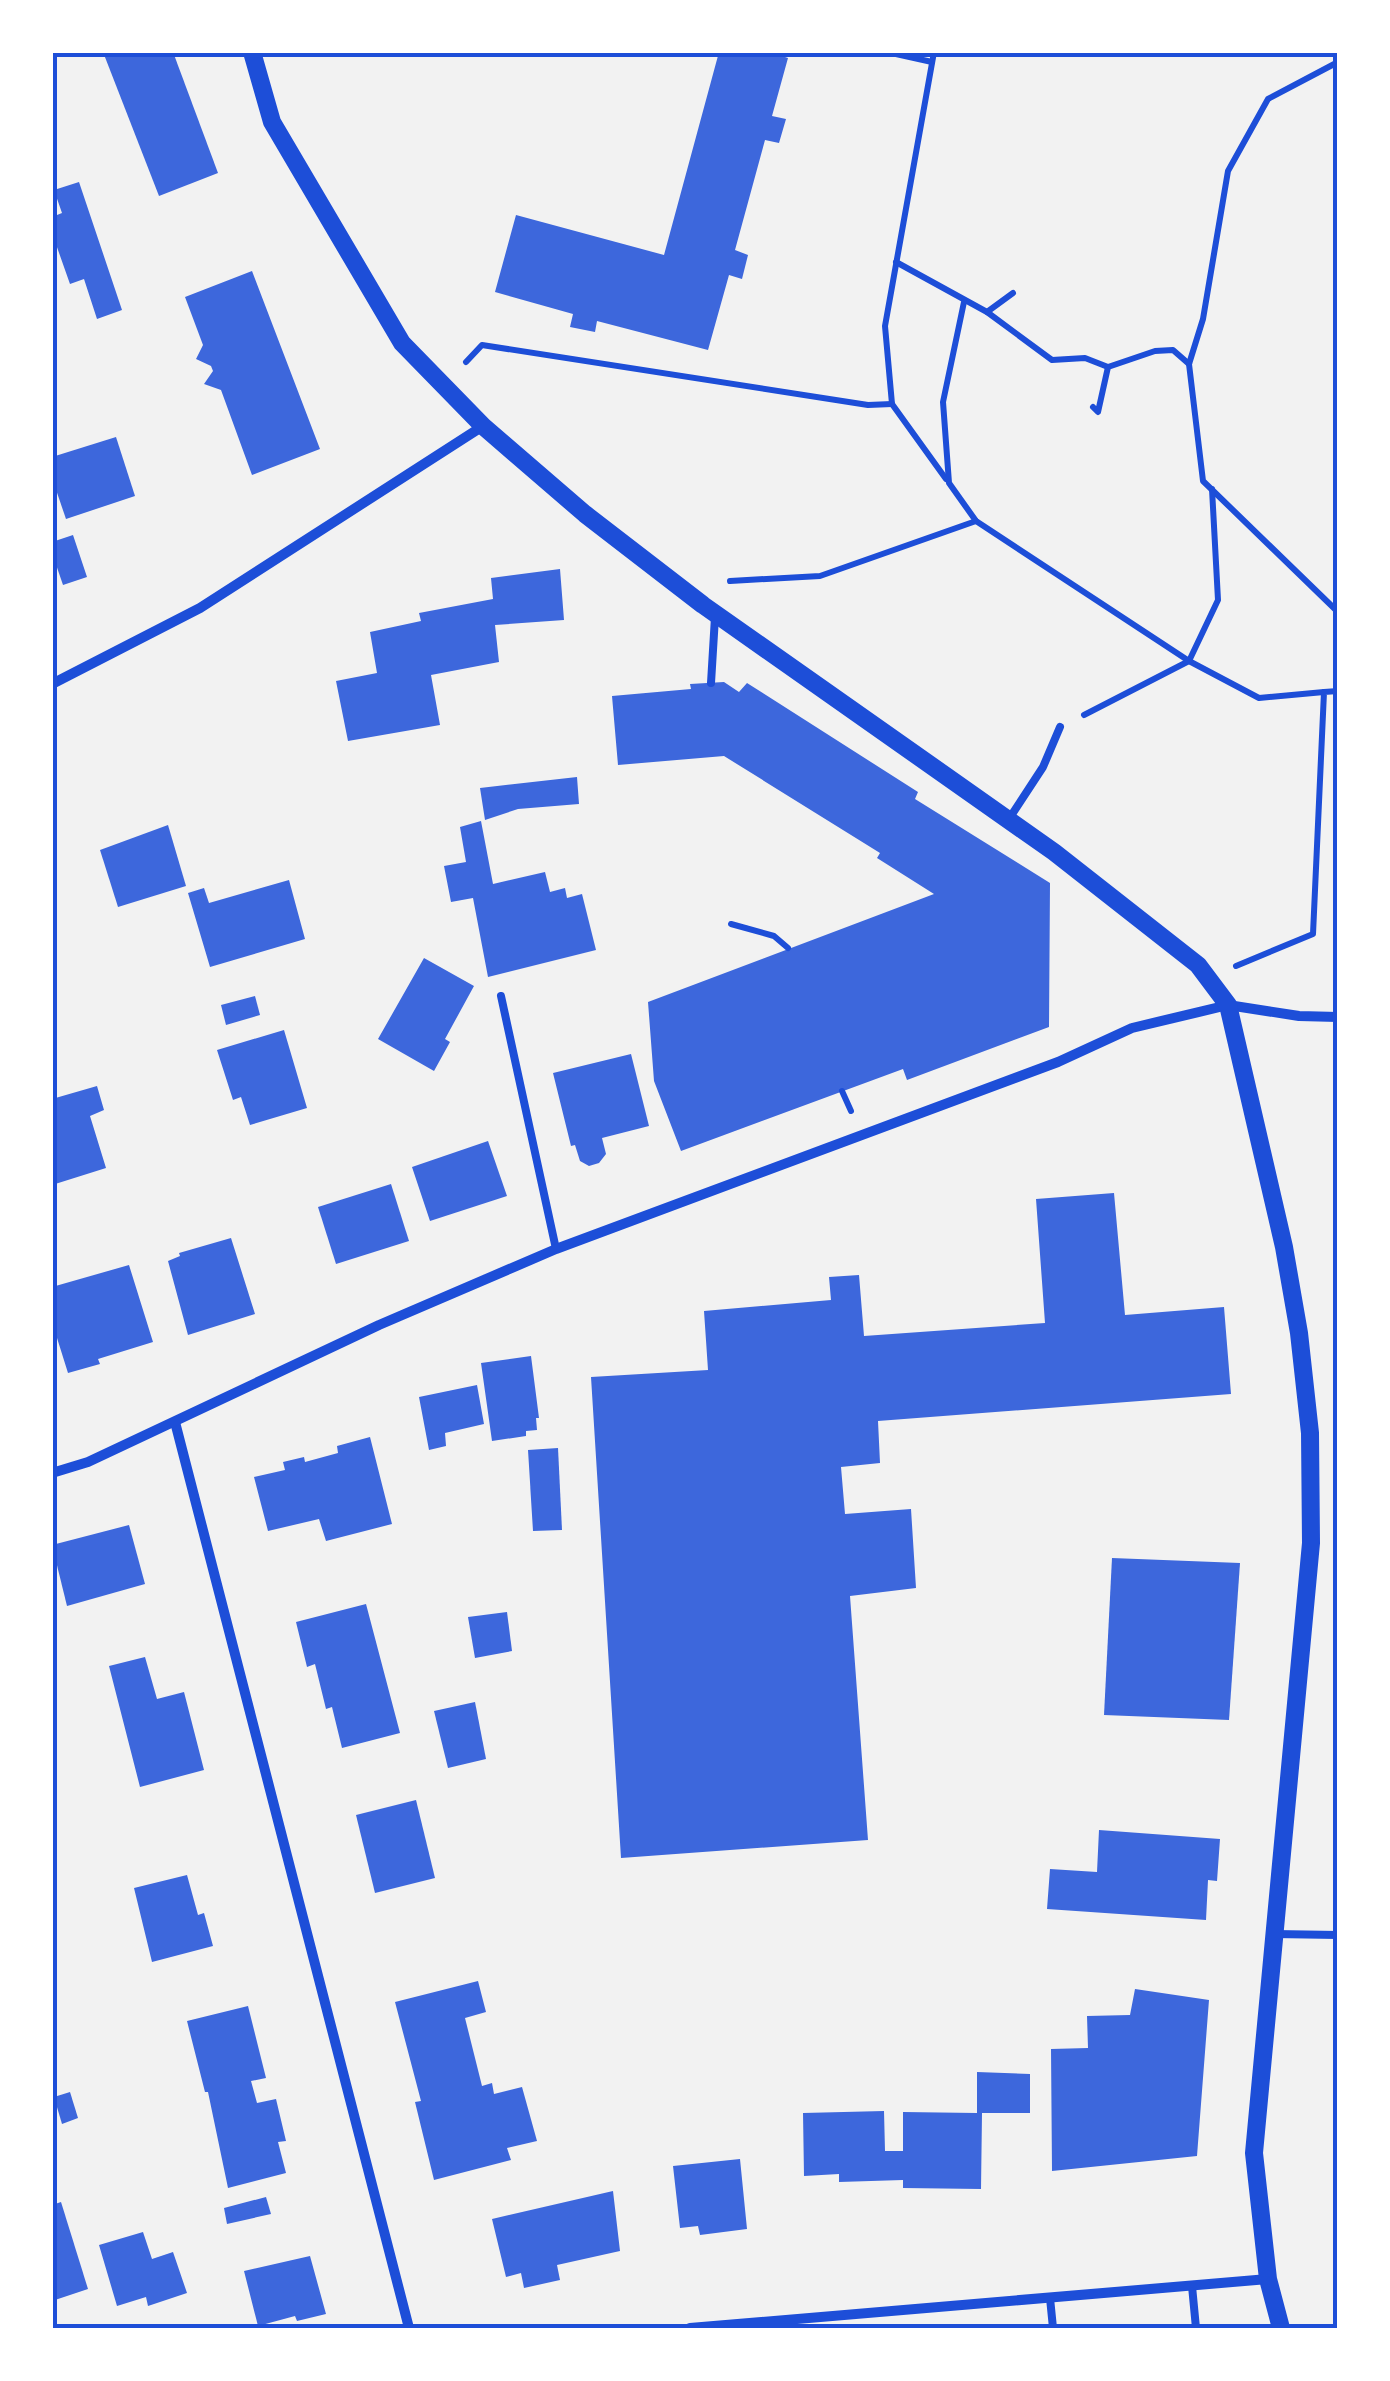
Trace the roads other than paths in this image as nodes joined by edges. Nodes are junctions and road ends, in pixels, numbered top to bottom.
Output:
1 (252, 52) edge
2 (483, 426) junction
3 (709, 609) junction
4 (711, 682) dead end
5 (52, 684) edge
6 (1060, 727) road end
7 (1008, 821) junction
8 (501, 996) dead end
9 (1228, 1005) junction
10 (1338, 1018) edge
11 (556, 1249) junction
12 (175, 1422) junction
13 (52, 1473) edge
14 (1274, 1934) junction
15 (1338, 1935) edge
16 (1268, 2280) junction
17 (1192, 2286) junction
18 (1050, 2298) junction
19 (409, 2328) edge
20 (690, 2328) edge
21 (1053, 2328) edge
22 (1196, 2328) edge
23 (1281, 2328) edge

1 - 2 street
2 - 3 street
2 - 5 street
3 - 4 lane
3 - 7 street
6 - 7 lane
7 - 9 street
8 - 11 lane
9 - 10 street
9 - 11 street
9 - 14 street
11 - 12 street
12 - 13 street
12 - 19 street
14 - 15 lane
14 - 16 street
16 - 17 street
16 - 23 street
17 - 18 street
17 - 22 lane
18 - 20 street
18 - 21 lane

